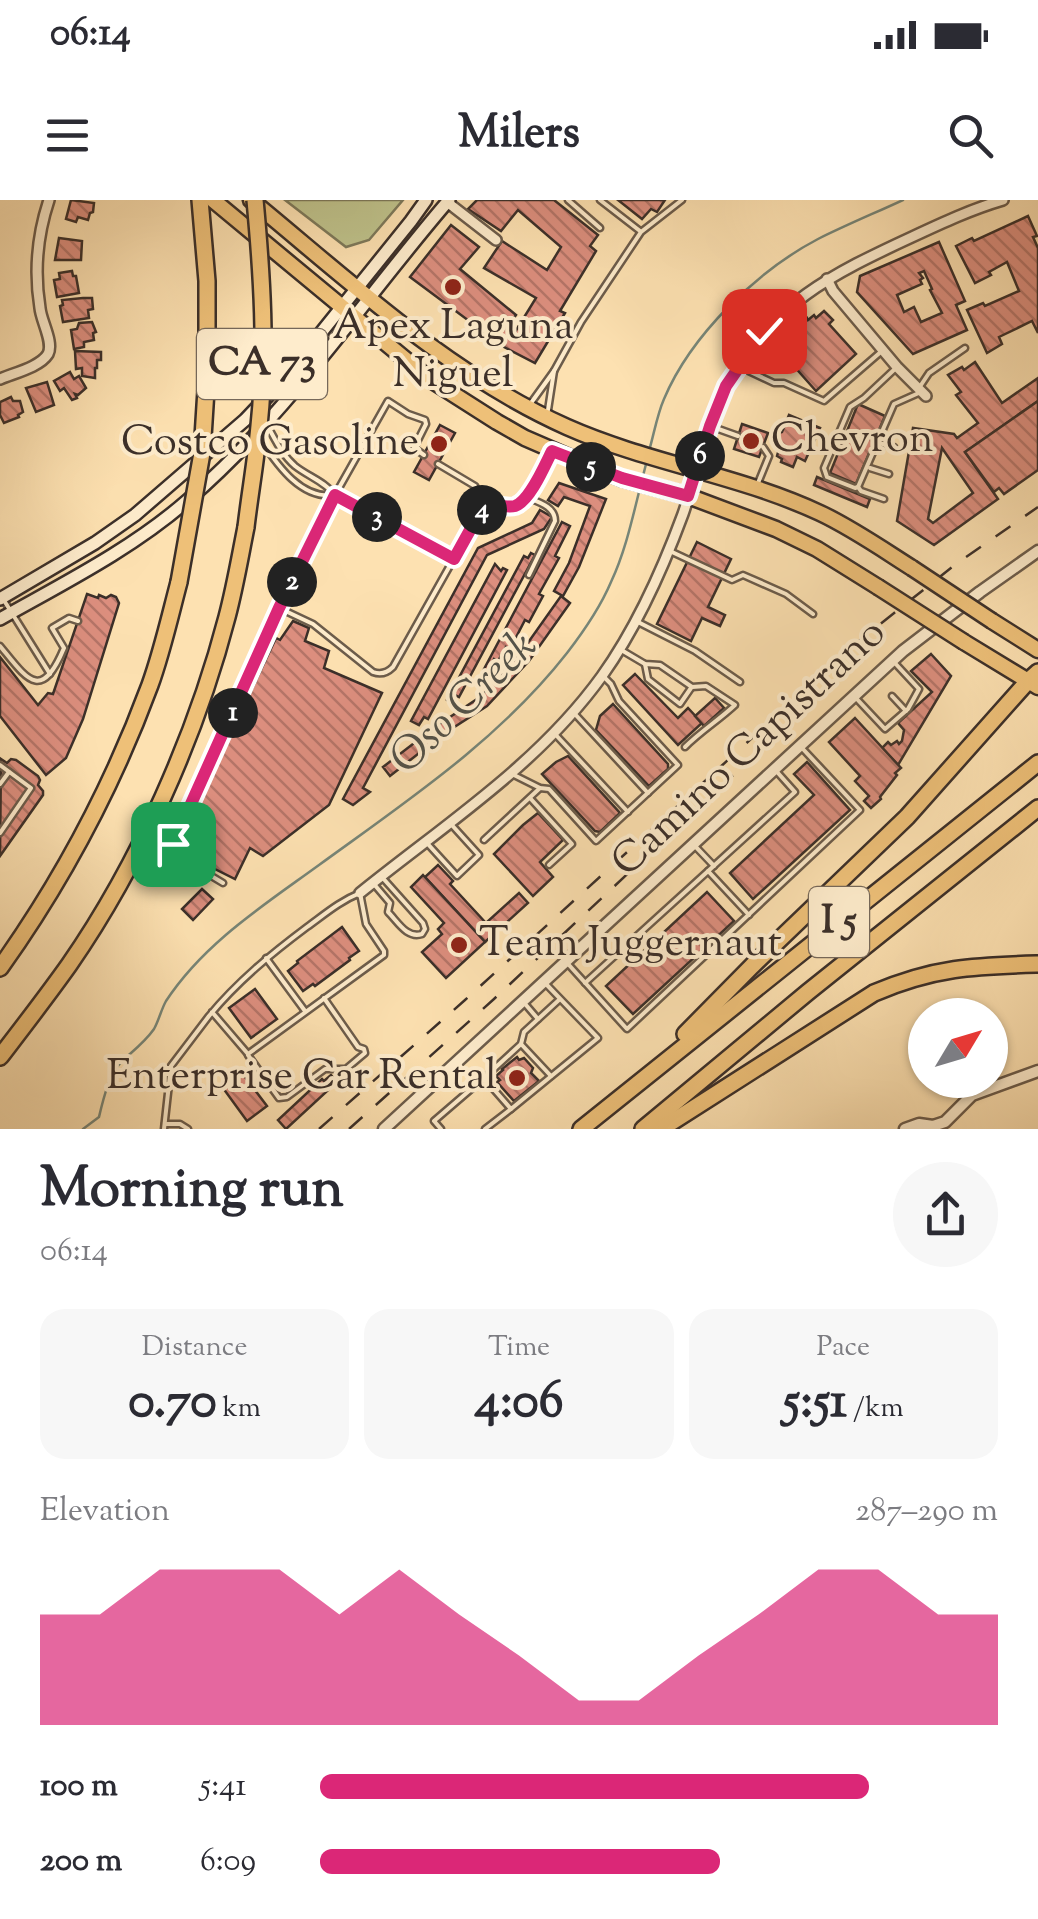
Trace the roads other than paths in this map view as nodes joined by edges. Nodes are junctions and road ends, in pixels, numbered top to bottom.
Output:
1 (49, 200) edge
2 (200, 200) edge
3 (214, 200) edge
4 (253, 200) edge
5 (426, 200) edge
6 (568, 200) edge
7 (600, 200) edge
8 (682, 200) edge
9 (1004, 200) edge
10 (448, 201) edge
11 (600, 228) dead end
12 (642, 232) junction
13 (496, 240) dead end
14 (827, 279) junction
15 (358, 288) junction
16 (370, 298) junction
17 (342, 306) junction
18 (356, 317) junction
19 (965, 348) dead end
20 (883, 350) junction
21 (738, 366) junction
22 (898, 367) junction
23 (554, 370) junction
24 (0, 379) edge
25 (922, 392) junction
26 (528, 408) junction
27 (256, 409) junction
28 (548, 418) junction
29 (267, 424) junction
30 (710, 426) junction
31 (885, 426) junction
32 (897, 429) dead end
33 (257, 434) junction
34 (738, 436) dead end
35 (878, 442) junction
36 (763, 447) dead end
37 (894, 447) dead end
38 (552, 451) junction
39 (424, 455) dead end
40 (438, 464) dead end
41 (868, 467) junction
42 (696, 472) junction
43 (889, 474) dead end
44 (858, 487) junction
45 (756, 489) junction
46 (335, 495) junction
47 (688, 496) junction
48 (526, 497) junction
49 (884, 500) dead end
50 (485, 507) junction
51 (668, 550) junction
52 (1038, 551) edge
53 (454, 559) junction
54 (529, 575) dead end
55 (1, 598) edge
56 (279, 608) junction
57 (813, 614) dead end
58 (6, 616) edge
59 (78, 621) dead end
60 (636, 621) junction
61 (0, 646) edge
62 (619, 648) junction
63 (1038, 650) edge
64 (893, 661) junction
65 (644, 664) junction
66 (50, 674) junction
67 (602, 675) junction
68 (1035, 680) edge
69 (740, 682) dead end
70 (692, 687) junction
71 (854, 696) junction
72 (892, 696) dead end
73 (574, 712) junction
74 (906, 712) junction
75 (554, 733) junction
76 (800, 746) junction
77 (685, 747) dead end
78 (1038, 763) edge
79 (0, 766) edge
80 (775, 770) junction
81 (9, 772) junction
82 (512, 774) junction
83 (0, 784) edge
84 (540, 788) junction
85 (648, 793) junction
86 (530, 798) junction
87 (1038, 808) edge
88 (628, 812) junction
89 (450, 823) junction
90 (0, 833) edge
91 (484, 840) dead end
92 (426, 842) junction
93 (694, 845) junction
94 (549, 865) dead end
95 (714, 866) junction
96 (708, 872) junction
97 (377, 880) junction
98 (223, 883) dead end
99 (360, 893) junction
100 (748, 915) junction
101 (266, 958) junction
102 (566, 962) junction
103 (1038, 964) edge
104 (0, 968) edge
105 (544, 982) junction
106 (585, 984) junction
107 (324, 998) junction
108 (560, 1000) junction
109 (522, 1001) junction
110 (306, 1011) junction
111 (212, 1012) junction
112 (538, 1019) junction
113 (521, 1044) junction
114 (248, 1054) junction
115 (0, 1057) edge
116 (1038, 1072) edge
117 (551, 1076) junction
118 (484, 1078) junction
119 (640, 1080) junction
120 (511, 1109) junction
121 (948, 1125) edge
122 (164, 1126) edge
123 (391, 1126) edge
124 (188, 1129) edge
125 (440, 1129) edge
126 (485, 1129) edge
127 (581, 1129) edge
128 (643, 1129) edge
129 (661, 1129) edge
130 (905, 1129) edge

1 - 24 street
2 - 104 highway, CA 73, bridge
3 - 17 main road
4 - 15 main road
4 - 115 highway, CA 73, bridge
5 - 15 main road
6 - 11 lane
7 - 12 lane
8 - 12 lane
9 - 14 street
10 - 13 street
10 - 16 main road
12 - 23 lane
14 - 20 street
14 - 21 street
15 - 16 main road
15 - 17 main road
16 - 18 main road
16 - 26 main road
17 - 18 main road
17 - 27 main road
18 - 29 main road
18 - 38 main road
19 - 25 lane
20 - 21 lane
20 - 22 street
21 - 30 street
22 - 25 street
22 - 44 lane
23 - 26 lane
23 - 28 lane
25 - 31 lane
26 - 28 main road
27 - 29 lane
27 - 55 main road
28 - 42 main road
29 - 33 main road
29 - 46 lane
30 - 34 lane
30 - 42 street
31 - 32 lane
31 - 35 lane
33 - 46 lane
33 - 58 main road
35 - 37 lane
35 - 41 lane
36 - 45 lane
38 - 47 main road
38 - 48 lane
39 - 46 lane
40 - 50 lane
41 - 43 lane
41 - 44 lane
42 - 45 main road
42 - 47 street
44 - 49 lane
45 - 63 main road, bridge
46 - 53 lane
46 - 56 lane
47 - 51 street
47 - 68 main road, bridge
48 - 50 lane
48 - 54 lane
50 - 53 lane
51 - 57 lane
51 - 60 street
52 - 64 street, Camino Capistrano
53 - 56 lane
55 - 58 lane
56 - 98 lane
58 - 66 lane
59 - 66 lane
60 - 62 street
60 - 69 lane
61 - 66 lane
62 - 65 lane
62 - 67 street
64 - 71 street, Camino Capistrano
64 - 74 lane
65 - 70 lane
65 - 70 lane
67 - 73 street
67 - 85 lane
68 - 119 highway
70 - 77 lane
71 - 74 lane
71 - 76 street, Camino Capistrano
72 - 74 lane
73 - 75 street
73 - 85 lane
75 - 82 street
75 - 88 lane
76 - 80 street, Camino Capistrano
76 - 100 lane
78 - 119 highway, I 5
79 - 81 lane
80 - 93 street, Camino Capistrano
80 - 95 lane
81 - 83 lane
81 - 90 lane
82 - 84 lane
82 - 89 street
84 - 86 lane
84 - 88 lane
85 - 88 lane
86 - 91 lane
86 - 94 lane
87 - 128 highway, I 5
89 - 92 street
89 - 92 lane
92 - 97 street
93 - 95 lane
93 - 102 street, Camino Capistrano
95 - 96 lane
96 - 100 lane
96 - 106 lane
97 - 97 lane
97 - 99 street
99 - 101 lane
99 - 107 lane
100 - 106 lane
101 - 110 lane
101 - 111 lane
102 - 105 street, Camino Capistrano
102 - 106 lane
103 - 129 highway
105 - 108 lane
105 - 109 street, Camino Capistrano
107 - 110 lane
107 - 114 lane
108 - 112 lane
108 - 117 lane
109 - 112 lane
109 - 123 street, Camino Capistrano
110 - 114 lane
111 - 114 lane
111 - 122 lane
112 - 113 lane
113 - 117 lane
113 - 118 lane
116 - 121 street
117 - 120 lane
118 - 120 lane
118 - 125 lane
119 - 127 highway, I 5
120 - 126 lane
121 - 130 street
122 - 124 lane

